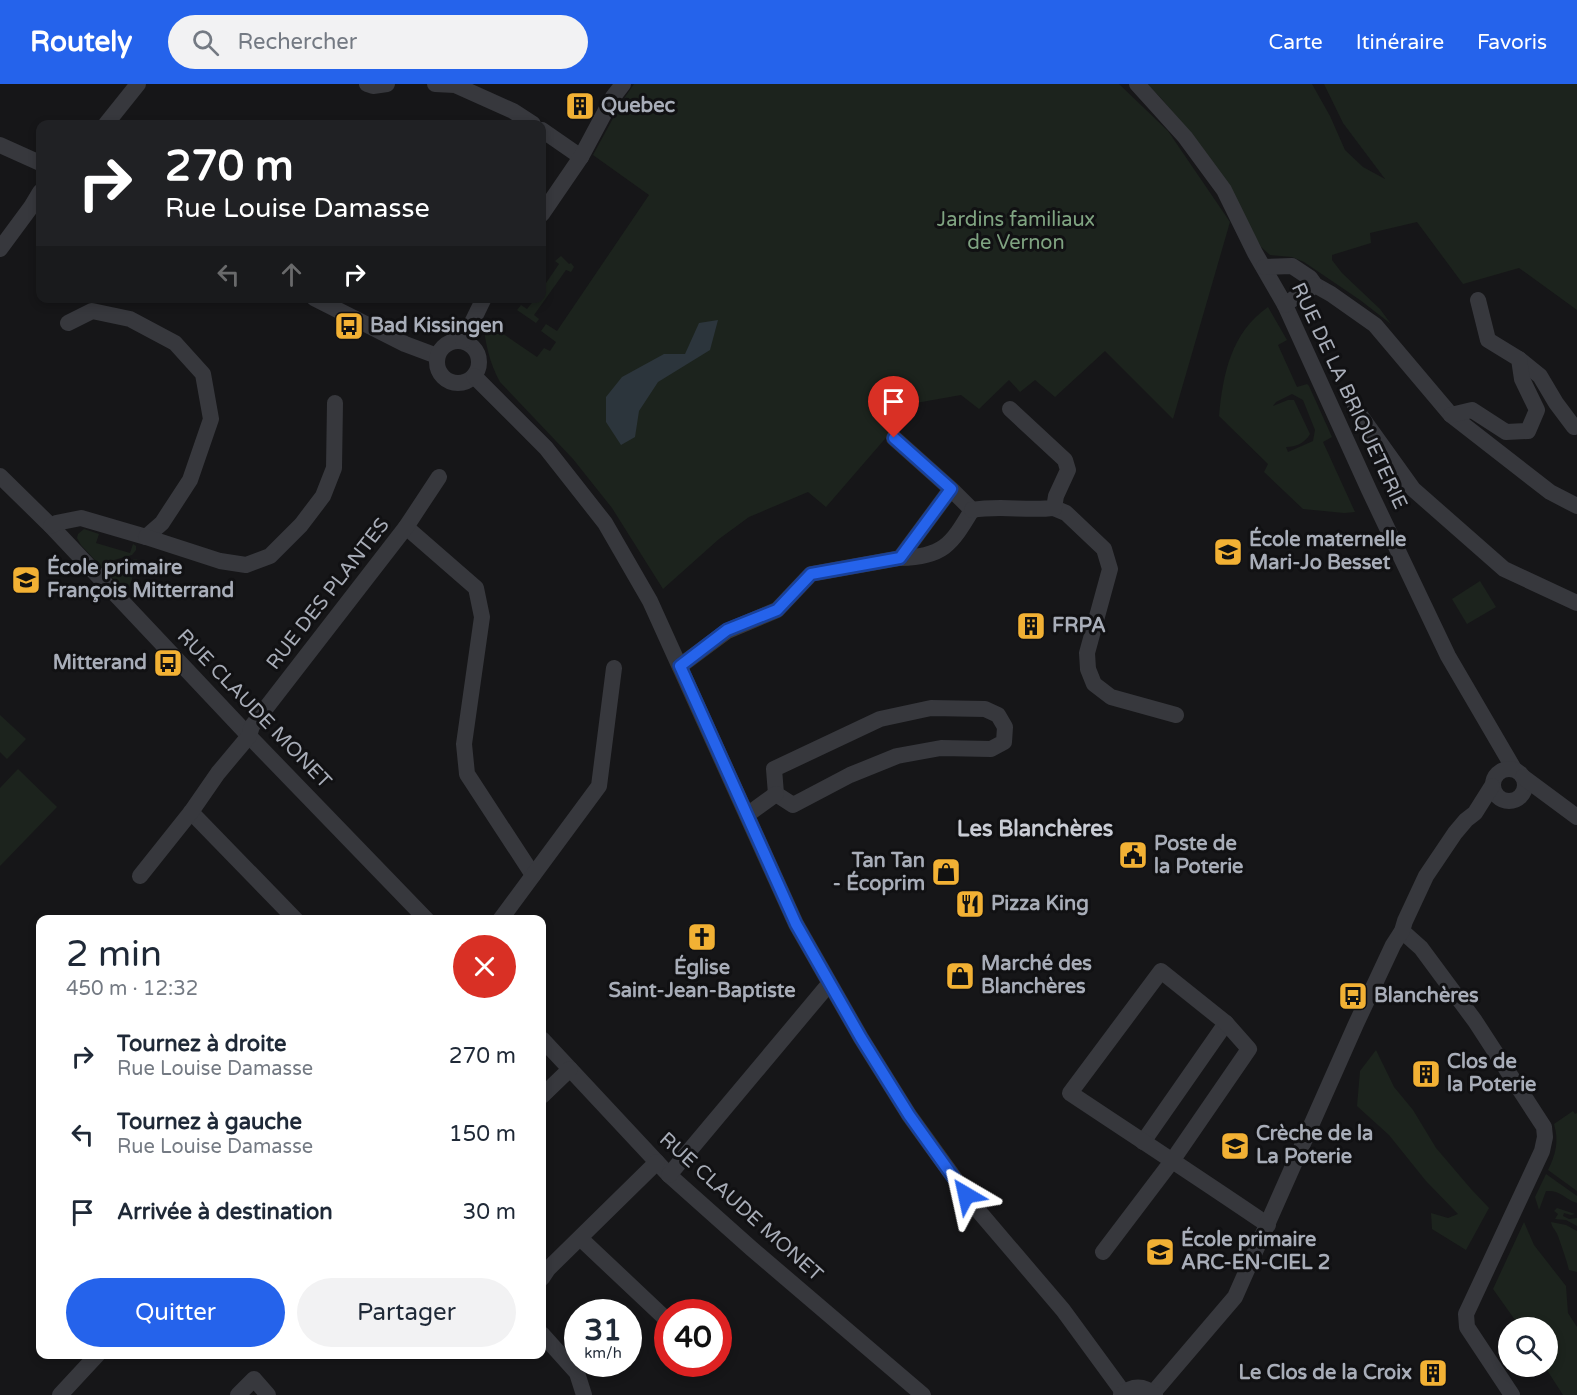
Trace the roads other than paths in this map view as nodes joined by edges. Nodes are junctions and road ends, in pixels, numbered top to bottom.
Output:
1 (138, 84) edge
2 (367, 84) edge
3 (387, 84) edge
4 (435, 84) edge
5 (623, 84) edge
6 (1137, 84) edge
7 (109, 120) edge
8 (527, 120) edge
9 (546, 133) edge
10 (0, 145) edge
11 (581, 157) junction
12 (36, 161) edge
13 (36, 199) edge
14 (546, 208) edge
15 (0, 249) edge
16 (1264, 267) junction
17 (1315, 285) junction
18 (1478, 300) dead end
19 (324, 303) edge
20 (482, 303) edge
21 (1285, 305) junction
22 (68, 322) dead end
23 (463, 341) junction
24 (437, 356) junction
25 (1519, 359) junction
26 (474, 376) junction
27 (335, 404) dead end
28 (1355, 408) dead end
29 (1010, 409) dead end
30 (1451, 415) junction
31 (1574, 427) dead end
32 (894, 438) dead end
33 (0, 476) edge
34 (438, 477) dead end
35 (951, 489) junction
36 (1577, 506) edge
37 (1054, 508) junction
38 (972, 510) junction
39 (51, 526) junction
40 (406, 527) junction
41 (146, 537) junction
42 (900, 558) junction
43 (1577, 603) edge
44 (680, 666) junction
45 (614, 668) dead end
46 (1176, 715) dead end
47 (1495, 735) junction
48 (249, 736) junction
49 (1518, 773) junction
50 (1495, 780) junction
51 (776, 794) junction
52 (1513, 800) junction
53 (191, 812) junction
54 (1474, 813) junction
55 (1571, 813) edge
56 (747, 815) junction
57 (533, 875) junction
58 (140, 876) dead end
59 (291, 915) edge
60 (422, 915) edge
61 (504, 915) edge
62 (1402, 931) junction
63 (830, 984) junction
64 (1226, 1023) junction
65 (546, 1043) edge
66 (570, 1069) junction
67 (546, 1092) edge
68 (1143, 1142) junction
69 (1172, 1161) junction
70 (657, 1162) junction
71 (669, 1175) junction
72 (1268, 1225) junction
73 (580, 1238) junction
74 (1103, 1252) dead end
75 (546, 1274) edge
76 (654, 1308) edge
77 (546, 1338) edge
78 (93, 1359) edge
79 (1122, 1394) edge
80 (1154, 1394) edge
81 (60, 1395) edge
82 (238, 1395) edge
83 (268, 1395) edge
84 (584, 1395) edge
85 (923, 1395) edge
86 (1512, 1395) edge

1 - 7 street
2 - 3 street
4 - 8 street
5 - 11 street
6 - 16 street, RUE DE LA BRIQUETERIE
9 - 11 street
10 - 12 street
11 - 14 street
13 - 15 street
16 - 17 street
16 - 21 street, RUE DE LA BRIQUETERIE
17 - 21 street
17 - 30 street
18 - 25 street
19 - 24 street
20 - 23 street
21 - 47 street, RUE DE LA BRIQUETERIE
22 - 41 street
23 - 24 street
23 - 26 street
24 - 26 street
25 - 30 street
25 - 31 street
26 - 44 street
27 - 41 street
28 - 43 street
29 - 37 street
30 - 36 street
32 - 35 street
33 - 39 street, RUE CLAUDE MONET
34 - 40 street, RUE DES PLANTES
35 - 38 street
35 - 42 street
37 - 38 street
37 - 46 street
38 - 42 street
39 - 41 street
39 - 48 street, RUE CLAUDE MONET
40 - 48 street, RUE DES PLANTES
40 - 57 street
42 - 44 street
44 - 56 street
45 - 57 street
47 - 49 street, RUE DE LA BRIQUETERIE
47 - 50 street, RUE DE LA BRIQUETERIE
48 - 53 street, RUE DES PLANTES
48 - 60 street, RUE CLAUDE MONET
49 - 50 street
49 - 52 street
49 - 55 street, RUE DE LA BRIQUETERIE
50 - 52 street
50 - 54 street
51 - 51 street
51 - 56 street
52 - 54 street
52 - 55 street, RUE DE LA BRIQUETERIE
53 - 58 street, RUE DES PLANTES
53 - 59 street
54 - 62 street
56 - 63 street
57 - 61 street
62 - 72 street
62 - 86 street
63 - 71 street
63 - 79 street
64 - 68 street
64 - 68 street
64 - 69 street
65 - 66 street, RUE CLAUDE MONET
66 - 67 street
66 - 70 street, RUE CLAUDE MONET
68 - 69 street
69 - 72 street
69 - 74 street
70 - 71 street, RUE CLAUDE MONET
70 - 73 street
71 - 85 street, RUE CLAUDE MONET
72 - 80 street
73 - 75 street
73 - 76 street
77 - 84 street
78 - 81 street
79 - 80 street
82 - 83 street

